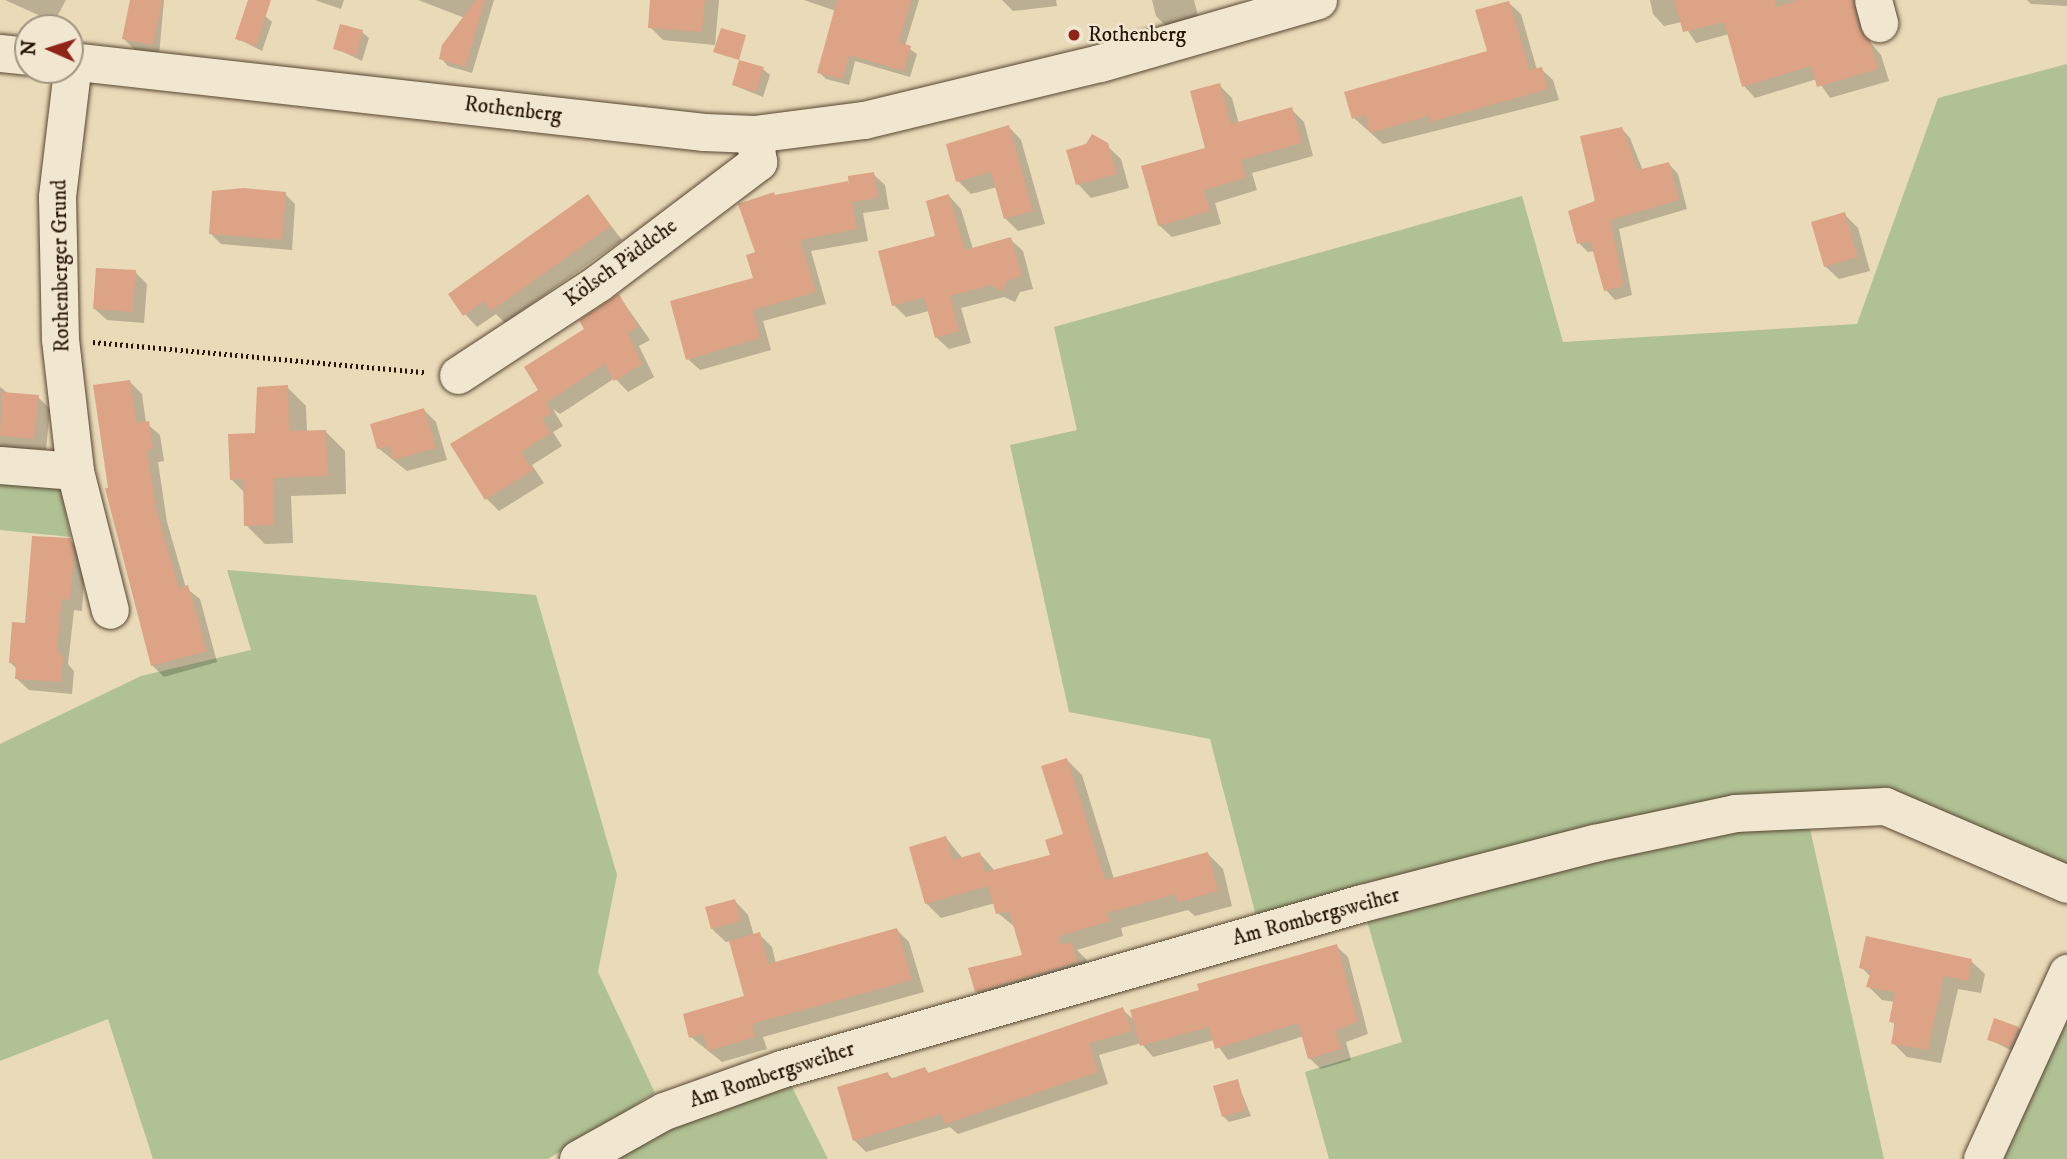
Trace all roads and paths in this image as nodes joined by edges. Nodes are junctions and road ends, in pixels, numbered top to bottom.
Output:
1 (1318, 0) edge
2 (1226, 14) edge
3 (84, 62) edge
4 (69, 84) edge
5 (754, 134) junction
6 (60, 339) junction
7 (458, 375) joint
8 (0, 465) edge
9 (75, 471) junction
10 (110, 610) dead end
11 (2067, 884) edge
12 (2067, 973) edge
13 (578, 1159) edge
14 (1982, 1159) edge

1 - 2 street, Rothenberg
2 - 5 street, Rothenberg
3 - 5 street, Rothenberg
4 - 6 street, Rothenberger Grund
5 - 7 street, Kölsch Päddche
6 - 7 path
6 - 9 street, Rothenberger Grund
8 - 9 street
9 - 10 street, Rothenberger Grund
11 - 13 street, Am Rombergsweiher
12 - 14 street

